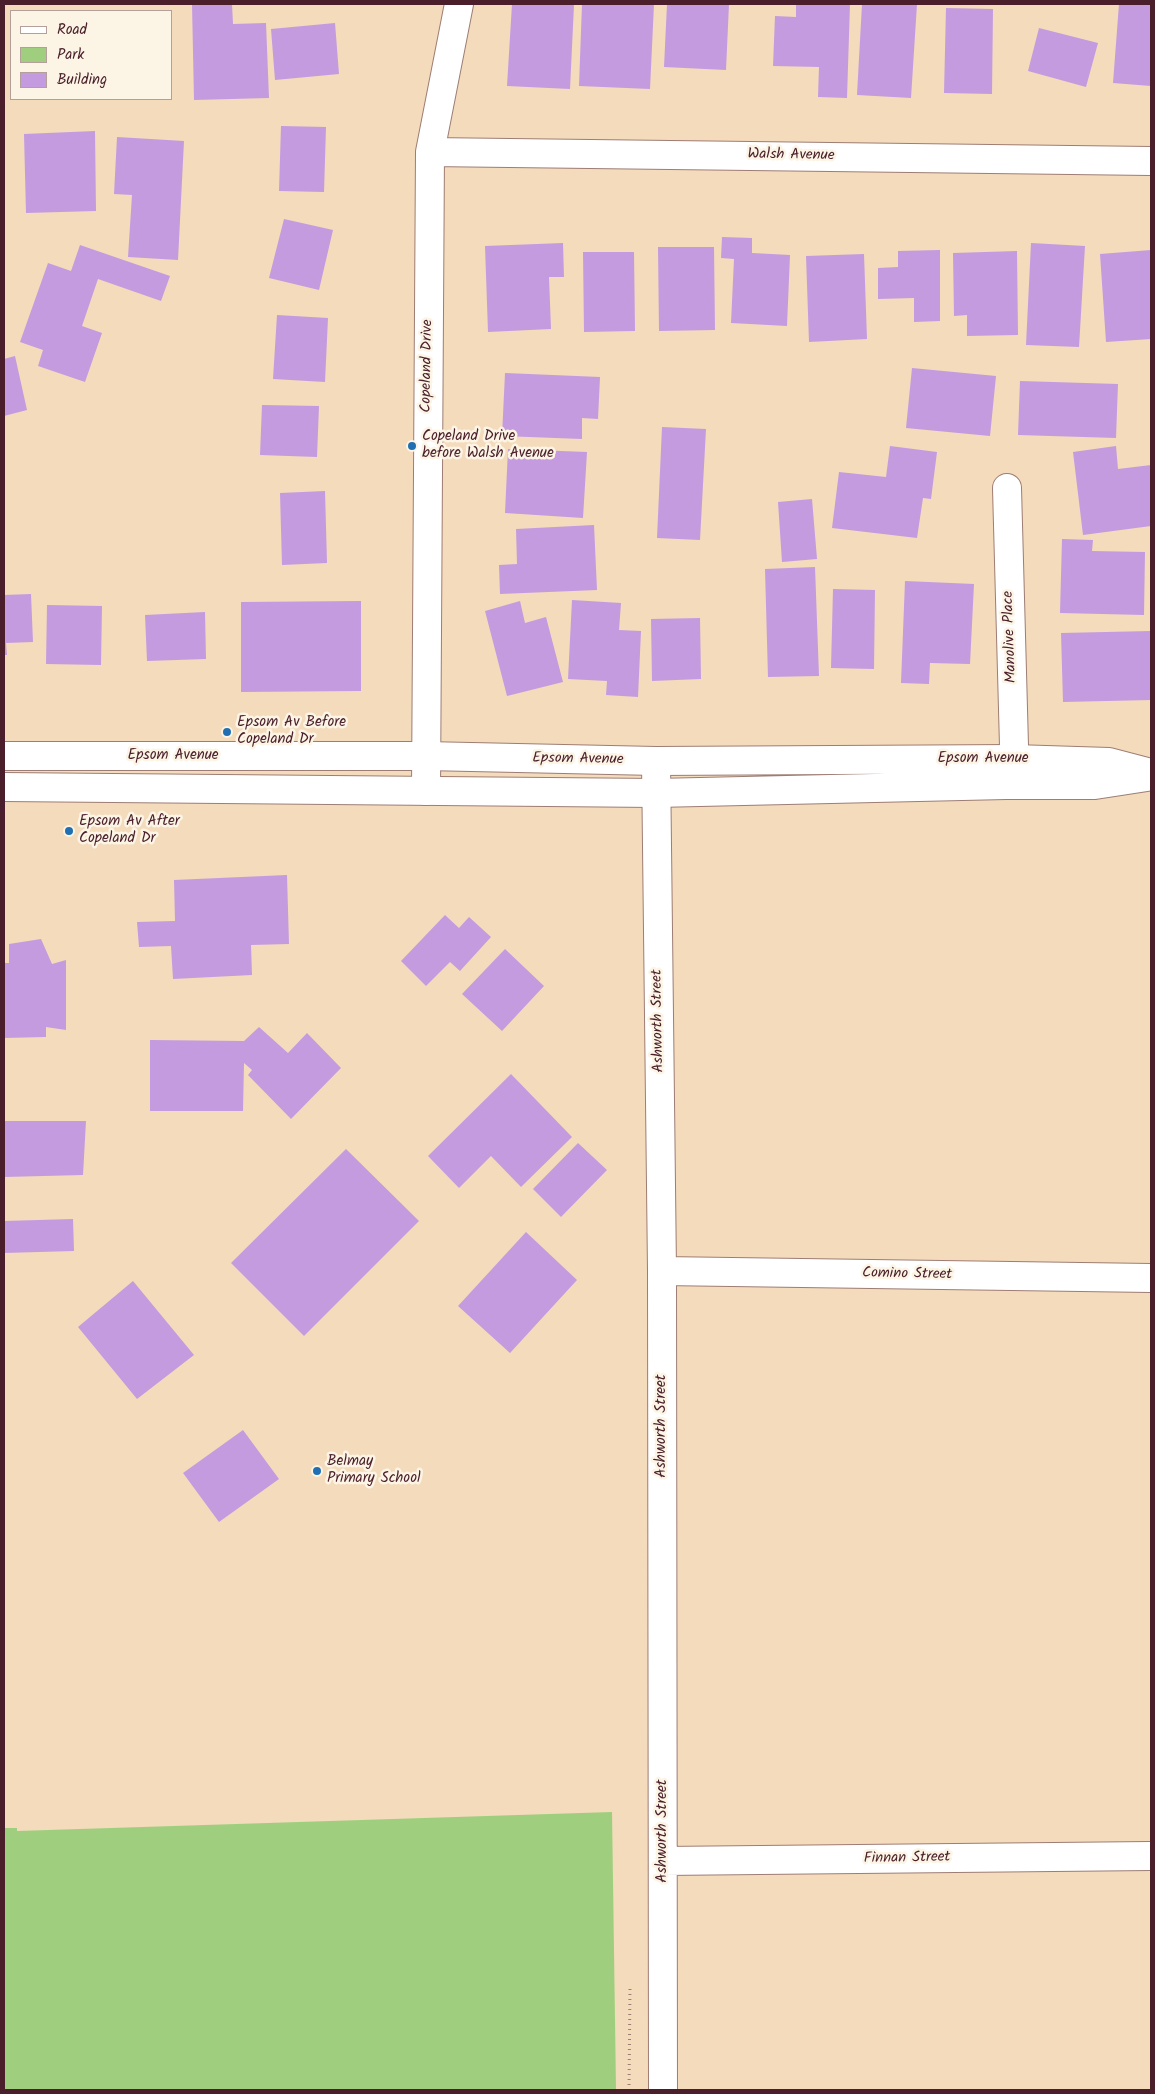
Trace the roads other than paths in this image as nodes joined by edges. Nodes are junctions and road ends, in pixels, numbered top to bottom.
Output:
1 (459, 4) edge
2 (430, 152) junction
3 (1151, 161) edge
4 (1007, 488) dead end
5 (4, 756) edge
6 (425, 756) junction
7 (656, 761) junction
8 (1014, 772) junction
9 (1151, 772) edge
10 (1151, 776) edge
11 (4, 787) edge
12 (426, 791) junction
13 (656, 793) junction
14 (662, 1271) junction
15 (1151, 1278) edge
16 (1151, 1856) edge
17 (663, 1861) junction
18 (663, 2090) edge

1 - 2 street, Copeland Drive
2 - 3 street, Walsh Avenue
2 - 6 street, Copeland Drive
4 - 8 street, Manolive Place
5 - 6 street, Epsom Avenue
6 - 7 street, Epsom Avenue
6 - 12 street, Copeland Drive
7 - 8 street, Epsom Avenue
7 - 13 street, Ashworth Street
8 - 9 street, Epsom Avenue
8 - 10 street, Epsom Avenue
8 - 13 street, Epsom Avenue
11 - 12 street, Epsom Avenue
12 - 13 street, Epsom Avenue
13 - 14 street, Ashworth Street
14 - 15 street, Comino Street
14 - 17 street, Ashworth Street
16 - 17 street, Finnan Street
17 - 18 street, Ashworth Street

